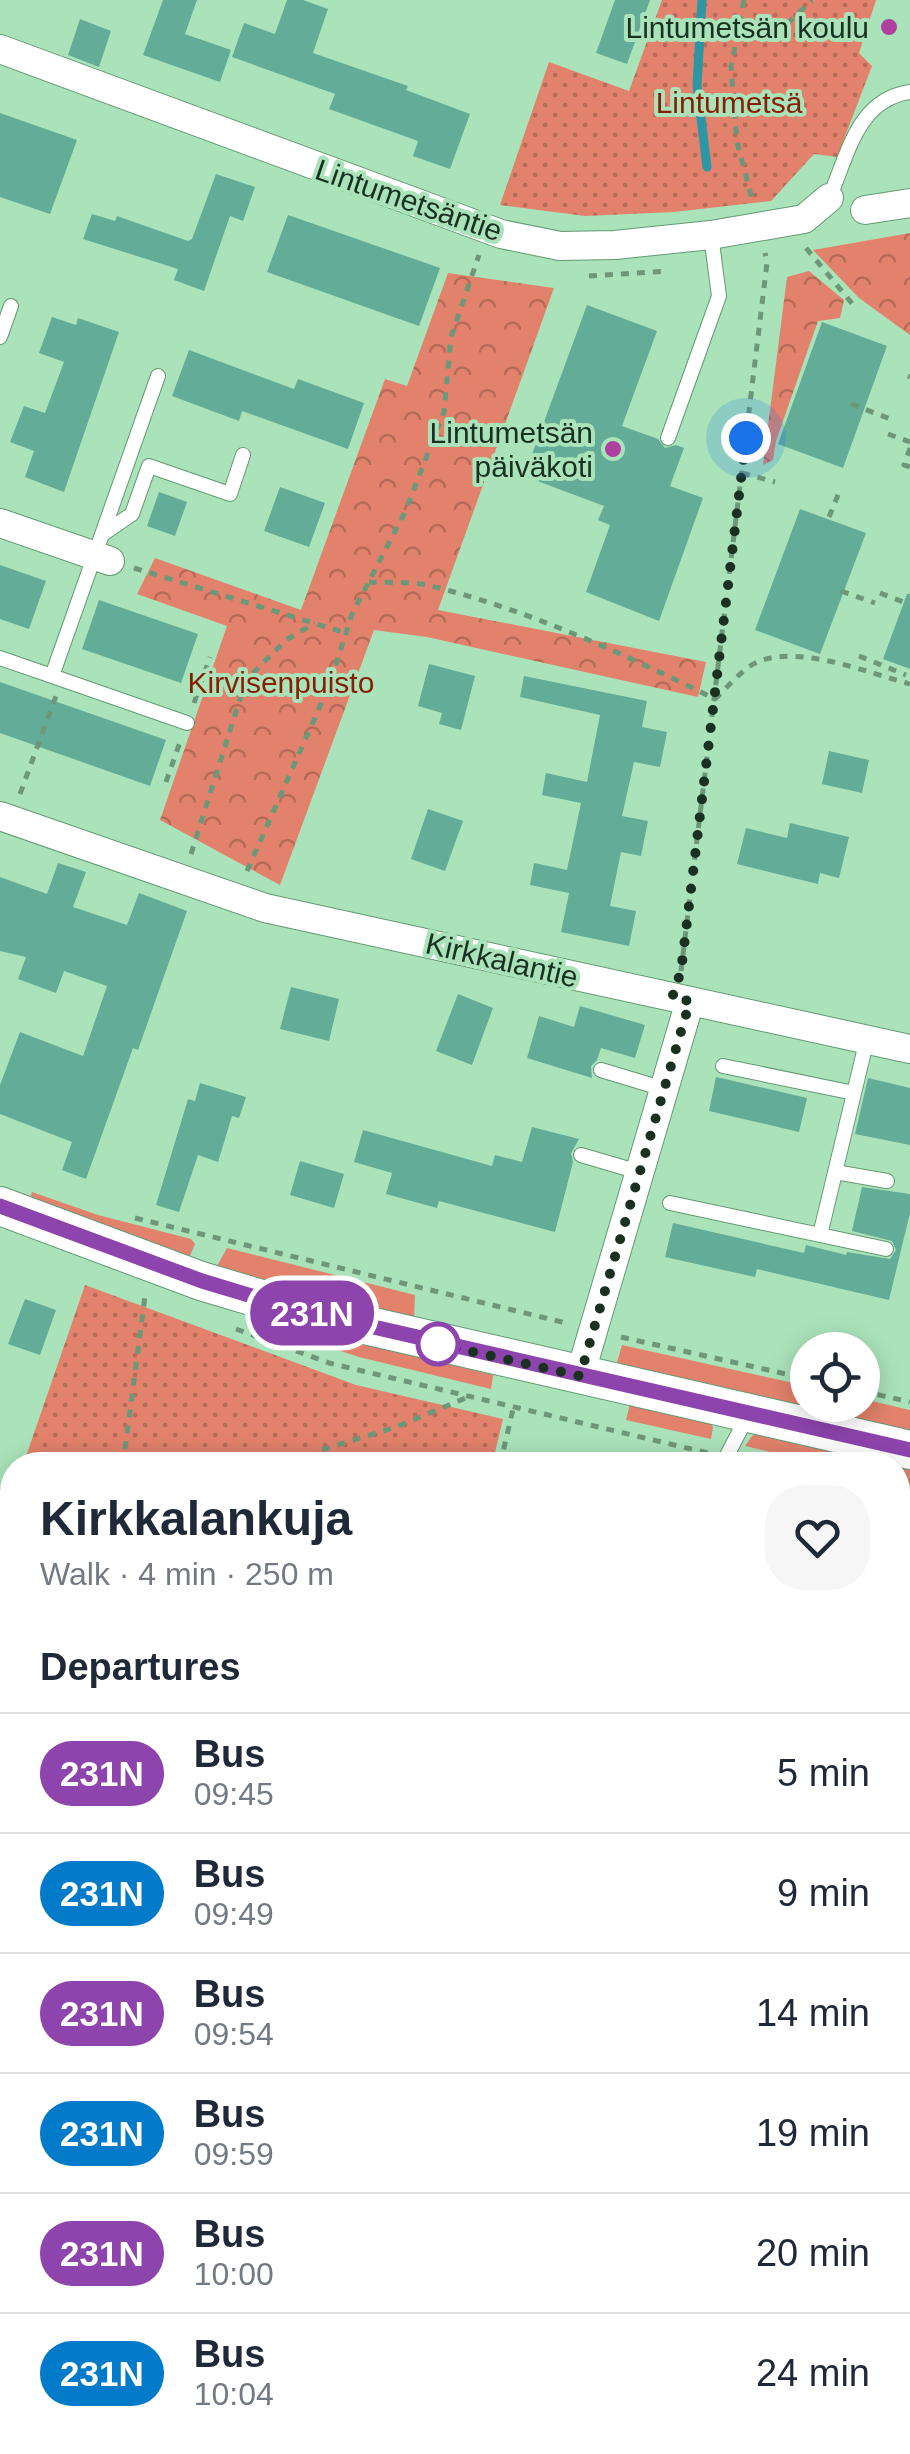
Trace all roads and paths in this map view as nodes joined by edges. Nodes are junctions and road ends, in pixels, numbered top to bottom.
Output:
1 (744, 0) edge
2 (812, 0) edge
3 (739, 25) junction
4 (0, 50) edge
5 (910, 92) edge
6 (828, 198) joint
7 (910, 203) edge
8 (865, 210) dead end
9 (759, 226) junction
10 (711, 235) junction
11 (800, 242) dead end
12 (479, 254) dead end
13 (11, 306) dead end
14 (856, 307) dead end
15 (0, 337) edge
16 (158, 376) dead end
17 (851, 404) dead end
18 (893, 420) dead end
19 (888, 434) dead end
20 (668, 438) dead end
21 (910, 445) edge
22 (243, 455) dead end
23 (910, 467) edge
24 (742, 473) junction
25 (775, 482) dead end
26 (840, 490) dead end
27 (830, 517) dead end
28 (0, 523) edge
29 (102, 551) junction
30 (369, 582) junction
31 (841, 591) dead end
32 (880, 593) dead end
33 (906, 602) dead end
34 (875, 603) dead end
35 (315, 623) junction
36 (346, 633) junction
37 (859, 656) dead end
38 (210, 657) dead end
39 (0, 658) edge
40 (906, 675) dead end
41 (57, 678) junction
42 (910, 684) edge
43 (715, 699) junction
44 (187, 723) junction
45 (166, 782) dead end
46 (5, 818) edge
47 (184, 881) junction
48 (235, 898) junction
49 (681, 1000) junction
50 (868, 1040) junction
51 (910, 1049) edge
52 (723, 1066) dead end
53 (601, 1070) dead end
54 (664, 1089) junction
55 (854, 1093) junction
56 (582, 1155) dead end
57 (639, 1172) junction
58 (835, 1172) junction
59 (887, 1181) dead end
60 (670, 1203) dead end
61 (0, 1206) edge
62 (136, 1218) dead end
63 (820, 1235) junction
64 (886, 1249) dead end
65 (145, 1296) dead end
66 (592, 1330) junction
67 (790, 1375) edge
68 (580, 1376) junction
69 (517, 1394) dead end
70 (880, 1395) edge
71 (471, 1396) dead end
72 (910, 1402) edge
73 (748, 1415) junction
74 (910, 1450) edge
75 (125, 1452) edge
76 (318, 1452) edge
77 (503, 1452) edge
78 (729, 1452) edge

1 - 3 path
2 - 3 path
3 - 9 path
4 - 10 street, Lintumetsäntie
5 - 6 lane
6 - 9 street, Lintumetsäntie
7 - 8 street
9 - 10 street, Lintumetsäntie
9 - 24 path
10 - 20 lane
11 - 14 path
12 - 30 path
13 - 15 lane
16 - 29 lane
17 - 18 path
19 - 21 path
21 - 23 path
22 - 29 lane
24 - 25 path
24 - 43 path
26 - 27 path
28 - 29 street
29 - 35 path
29 - 41 lane
30 - 36 path
30 - 43 path
31 - 34 path
32 - 33 path
35 - 36 path
35 - 47 path
36 - 48 path
37 - 40 path
38 - 44 path
39 - 41 lane
41 - 44 lane
41 - 46 path
42 - 43 path
43 - 49 path
44 - 45 path
46 - 47 street, Kirkkalantie
47 - 48 street, Kirkkalantie
48 - 49 street, Kirkkalantie
49 - 50 street, Kirkkalantie
49 - 54 street
50 - 51 street, Kirkkalantie
50 - 55 lane
52 - 55 lane
53 - 54 lane
54 - 57 street
55 - 58 lane
56 - 57 lane
57 - 66 street
58 - 59 lane
58 - 63 lane
60 - 63 lane
61 - 68 street
62 - 66 path
63 - 64 lane
65 - 75 path
66 - 67 path
66 - 68 street
68 - 73 street
69 - 77 path
70 - 72 path
71 - 76 path
73 - 74 street
73 - 78 lane

